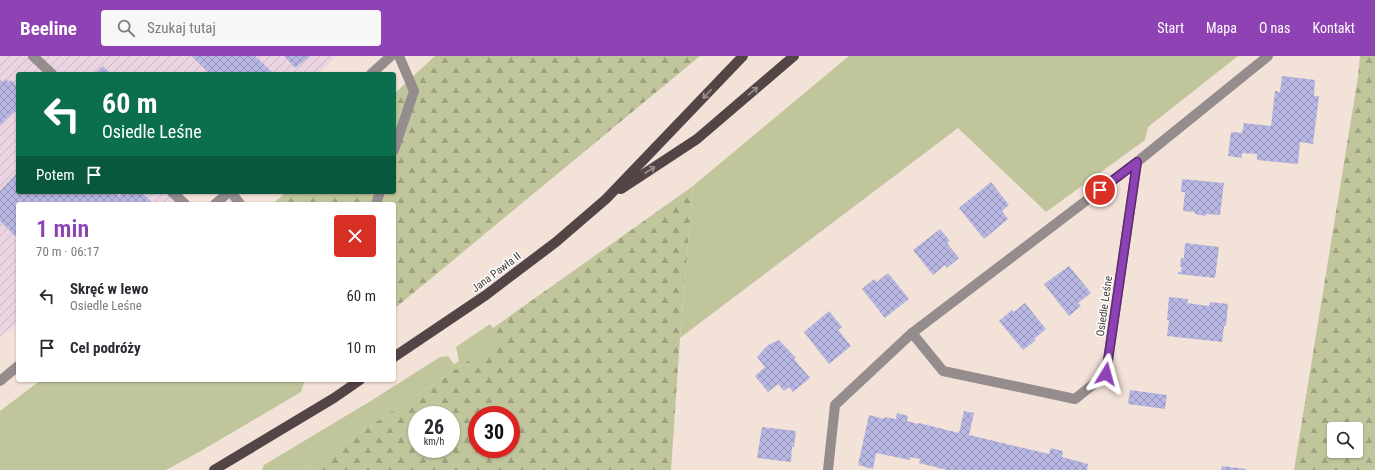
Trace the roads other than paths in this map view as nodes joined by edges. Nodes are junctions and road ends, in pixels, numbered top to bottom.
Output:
1 (33, 56) edge
2 (391, 56) edge
3 (399, 56) edge
4 (743, 56) edge
5 (794, 56) edge
6 (1268, 56) edge
7 (50, 72) edge
8 (373, 72) edge
9 (396, 144) edge
10 (1137, 162) junction
11 (174, 194) edge
12 (228, 194) edge
13 (232, 194) edge
14 (606, 199) junction
15 (183, 202) edge
16 (218, 202) edge
17 (238, 202) edge
18 (912, 332) junction
19 (396, 356) edge
20 (16, 368) edge
21 (0, 381) edge
22 (357, 382) edge
23 (228, 466) edge
24 (214, 470) edge
25 (828, 470) edge

1 - 7 street
2 - 8 street
3 - 9 street
4 -> 14 main road, Jana Pawła II
14 -> 5 main road, Jana Pawła II
6 - 10 street
10 - 18 street
10 - 18 street, Osiedle Leśne
11 - 15 street
12 - 16 street
13 - 17 street
14 - 19 main road, Jana Pawła II
18 - 25 street
20 - 21 street
22 - 23 main road
23 - 24 main road

